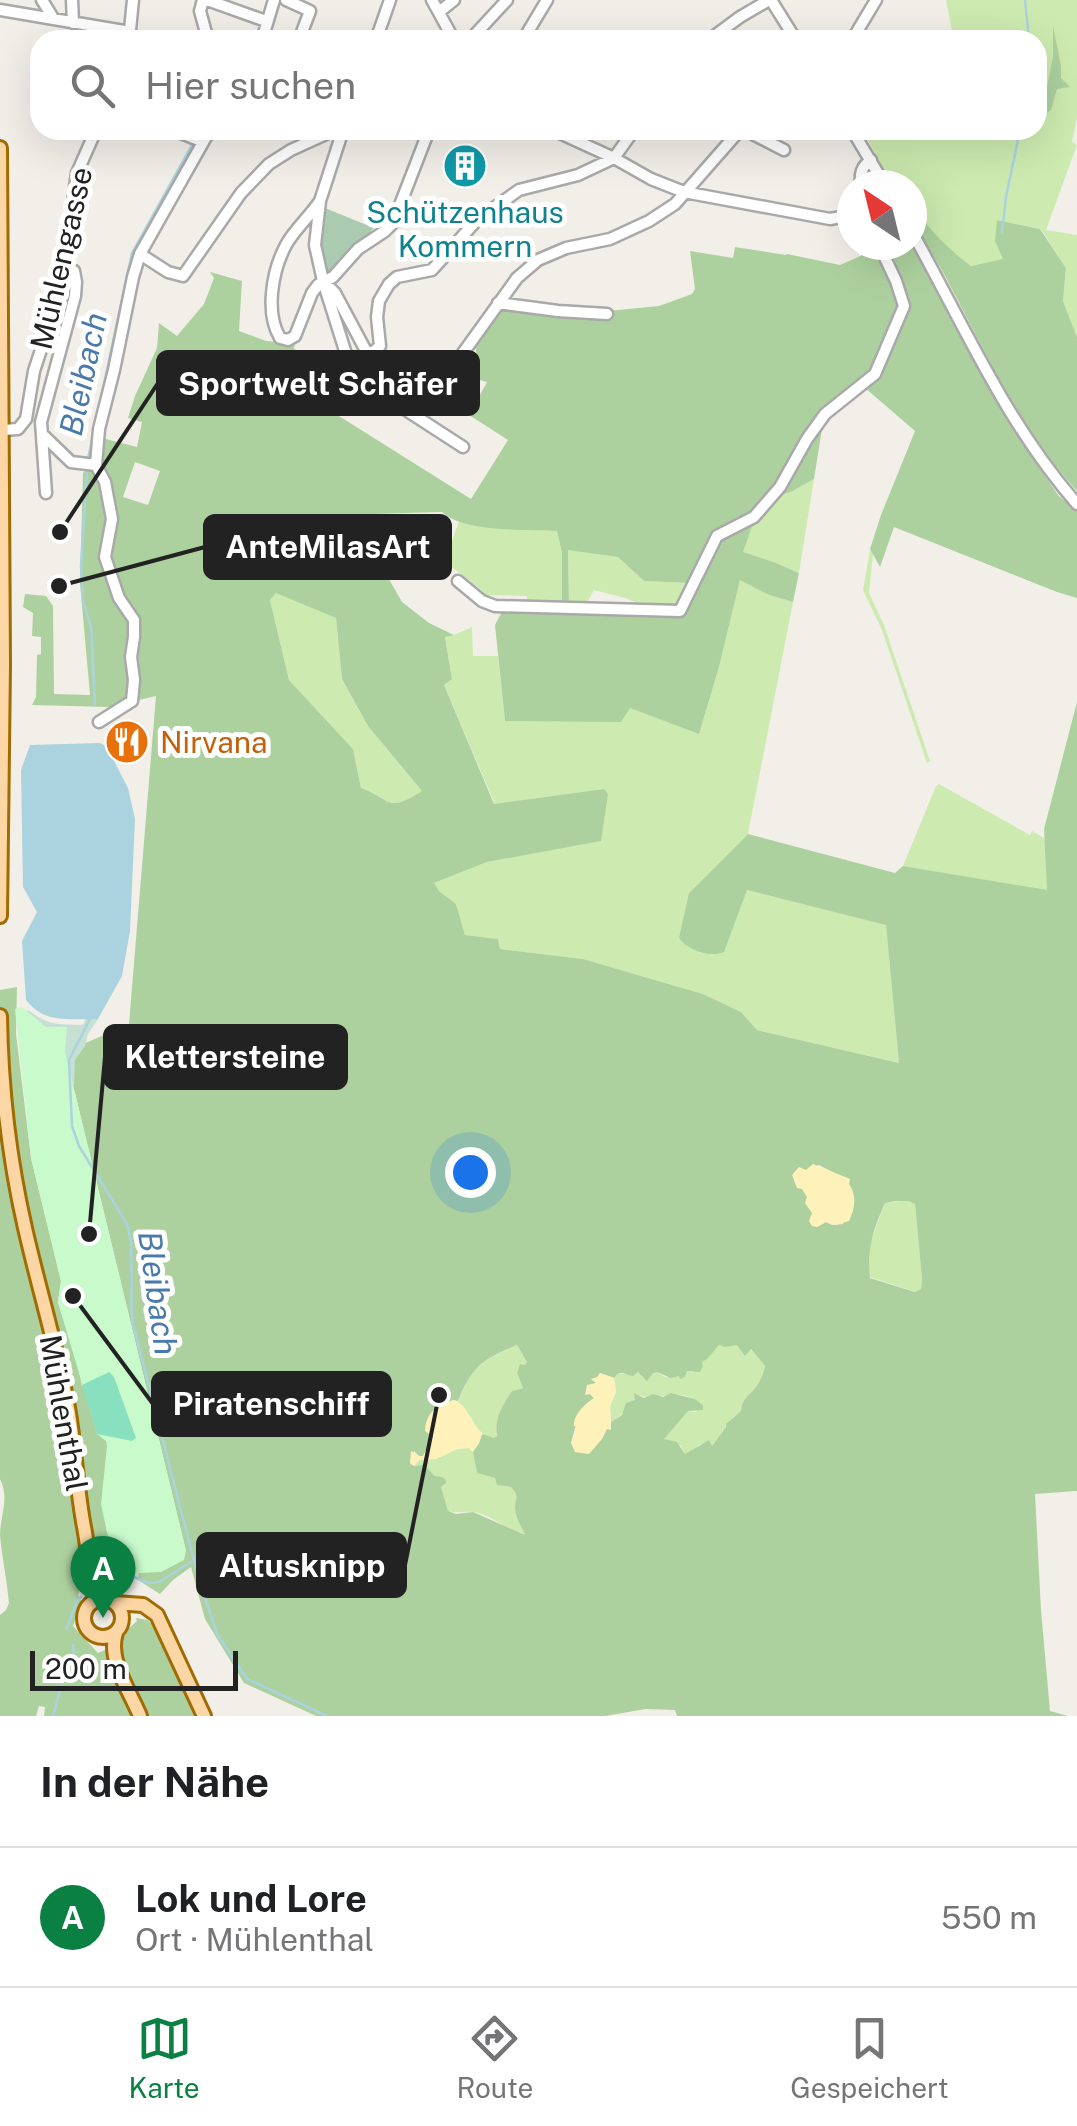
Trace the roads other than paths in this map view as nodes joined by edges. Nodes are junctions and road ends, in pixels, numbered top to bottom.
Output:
1 (42, 0) edge
2 (72, 0) edge
3 (132, 0) edge
4 (205, 0) edge
5 (274, 0) edge
6 (286, 0) edge
7 (390, 0) edge
8 (432, 0) edge
9 (454, 0) edge
10 (507, 0) edge
11 (547, 0) edge
12 (770, 0) edge
13 (876, 0) edge
14 (0, 10) edge
15 (439, 12) junction
16 (53, 18) junction
17 (266, 21) junction
18 (73, 23) junction
19 (104, 30) edge
20 (130, 30) edge
21 (205, 30) edge
22 (264, 30) edge
23 (303, 30) edge
24 (380, 30) edge
25 (449, 30) edge
26 (479, 30) edge
27 (529, 30) edge
28 (722, 30) edge
29 (790, 30) edge
30 (858, 30) edge
31 (91, 140) edge
32 (200, 140) edge
33 (312, 140) edge
34 (323, 140) edge
35 (337, 140) edge
36 (425, 140) edge
37 (575, 140) edge
38 (627, 140) edge
39 (733, 140) edge
40 (763, 140) edge
41 (858, 140) edge
42 (0, 148) edge
43 (784, 150) dead end
44 (334, 153) junction
45 (614, 158) junction
46 (870, 160) junction
47 (0, 167) edge
48 (862, 170) edge
49 (876, 170) edge
50 (684, 192) junction
51 (320, 201) junction
52 (837, 217) edge
53 (140, 254) junction
54 (886, 260) edge
55 (927, 260) edge
56 (64, 268) junction
57 (323, 281) junction
58 (498, 303) junction
59 (607, 314) dead end
60 (465, 361) dead end
61 (3, 430) junction
62 (43, 435) junction
63 (462, 447) dead end
64 (90, 465) junction
65 (46, 493) dead end
66 (1077, 504) edge
67 (458, 581) dead end
68 (1, 614) edge
69 (99, 722) dead end
70 (0, 916) edge
71 (0, 1016) edge
72 (81, 1516) junction
73 (110, 1601) junction
74 (90, 1605) junction
75 (119, 1629) junction
76 (163, 1629) junction
77 (98, 1637) junction
78 (138, 1716) edge
79 (204, 1716) edge

1 - 16 street
2 - 18 street
3 - 20 street
4 - 17 street
4 - 21 street
5 - 17 street
6 - 23 street
7 - 24 street
8 - 15 street
9 - 15 street
10 - 26 street
11 - 27 street
12 - 28 street
12 - 29 street
13 - 30 street
14 - 16 street
15 - 25 street
16 - 18 street
17 - 22 street
18 - 19 street
31 - 56 street, Mühlengasse
32 - 53 street
33 - 53 street
34 - 44 street
35 - 44 street
36 - 57 street
37 - 45 street
38 - 45 street
39 - 50 street
40 - 43 street
41 - 46 street
42 - 47 main road
44 - 51 street
45 - 50 street
45 - 57 street
46 - 48 street
46 - 49 street
47 - 61 main road
50 - 52 street
50 - 58 street
51 - 57 street
51 - 57 street
53 - 64 street
54 - 67 street
55 - 66 street
56 - 61 street, Mühlengasse
56 - 62 street
57 - 63 street
58 - 59 street
58 - 60 street
61 - 68 main road
62 - 64 street
62 - 65 street
64 - 69 street
68 - 70 main road
71 - 72 main road, Mühlenthal
72 - 73 main road, Mühlenthal
72 - 74 main road, Mühlenthal
73 - 74 main road
73 - 75 main road
73 - 76 main road
74 - 77 main road
75 - 76 main road
75 - 77 main road
75 - 78 main road
76 - 79 main road
77 - 78 main road

